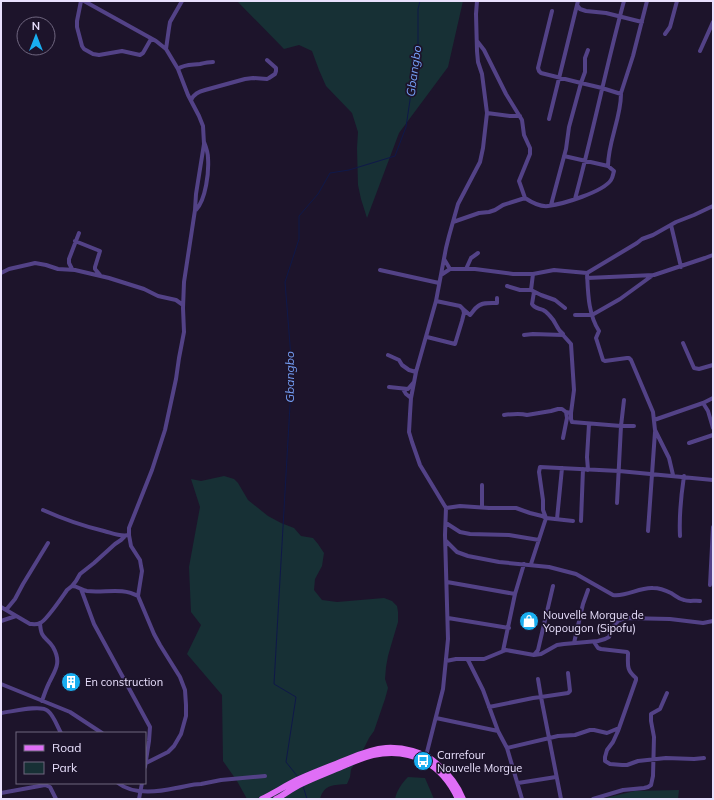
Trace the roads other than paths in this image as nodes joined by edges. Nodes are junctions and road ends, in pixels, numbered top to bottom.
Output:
1 (83, 1) edge
2 (182, 1) edge
3 (477, 1) edge
4 (624, 1) edge
5 (648, 1) edge
6 (677, 1) edge
7 (578, 3) edge
8 (552, 11) dead end
9 (620, 16) junction
10 (642, 22) junction
11 (713, 22) edge
12 (665, 34) dead end
13 (151, 39) junction
14 (477, 41) junction
15 (166, 49) junction
16 (588, 50) dead end
17 (700, 51) dead end
18 (266, 60) dead end
19 (213, 62) dead end
20 (178, 69) junction
21 (560, 78) junction
22 (581, 84) junction
23 (602, 88) junction
24 (620, 93) junction
25 (191, 100) junction
26 (487, 113) junction
27 (520, 116) junction
28 (549, 119) dead end
29 (204, 141) junction
30 (564, 156) junction
31 (585, 161) junction
32 (608, 166) junction
33 (525, 198) junction
34 (575, 199) junction
35 (551, 205) junction
36 (713, 207) edge
37 (196, 210) junction
38 (453, 222) junction
39 (672, 224) junction
40 (79, 233) dead end
41 (75, 241) junction
42 (478, 253) dead end
43 (713, 255) edge
44 (444, 259) junction
45 (680, 266) junction
46 (450, 269) junction
47 (466, 269) junction
48 (72, 270) junction
49 (380, 270) dead end
50 (1, 273) edge
51 (533, 274) junction
52 (100, 275) junction
53 (441, 275) junction
54 (587, 275) junction
55 (654, 275) junction
56 (439, 283) junction
57 (507, 286) dead end
58 (533, 291) junction
59 (497, 298) dead end
60 (436, 301) junction
61 (182, 304) junction
62 (565, 308) dead end
63 (463, 309) junction
64 (592, 315) junction
65 (576, 316) dead end
66 (524, 335) dead end
67 (563, 335) junction
68 (427, 337) junction
69 (683, 343) dead end
70 (388, 355) dead end
71 (713, 365) edge
72 (416, 372) junction
73 (414, 382) junction
74 (389, 388) dead end
75 (403, 388) junction
76 (411, 398) junction
77 (713, 398) edge
78 (624, 400) dead end
79 (703, 403) junction
80 (569, 412) junction
81 (504, 415) dead end
82 (654, 420) junction
83 (589, 424) junction
84 (621, 426) junction
85 (634, 426) dead end
86 (713, 428) edge
87 (655, 430) junction
88 (713, 435) edge
89 (563, 438) dead end
90 (689, 443) dead end
91 (562, 468) junction
92 (586, 469) junction
93 (619, 471) junction
94 (652, 474) junction
95 (673, 475) junction
96 (684, 476) junction
97 (713, 480) edge
98 (482, 485) dead end
99 (617, 503) dead end
100 (482, 507) junction
101 (446, 508) junction
102 (44, 510) dead end
103 (546, 518) junction
104 (557, 520) junction
105 (573, 521) dead end
106 (581, 521) dead end
107 (446, 523) junction
108 (713, 527) edge
109 (648, 531) dead end
110 (126, 535) junction
111 (680, 536) dead end
112 (539, 540) junction
113 (446, 541) junction
114 (48, 543) dead end
115 (524, 564) junction
116 (531, 564) junction
117 (447, 582) junction
118 (710, 585) dead end
119 (72, 586) junction
120 (553, 586) dead end
121 (81, 589) junction
122 (588, 590) dead end
123 (515, 594) junction
124 (138, 596) junction
125 (700, 600) dead end
126 (1, 607) edge
127 (6, 610) junction
128 (16, 616) junction
129 (448, 618) junction
130 (713, 620) edge
131 (1, 621) edge
132 (40, 623) junction
133 (509, 628) junction
134 (594, 642) junction
135 (574, 643) junction
136 (503, 651) junction
137 (534, 655) junction
138 (467, 659) junction
139 (446, 661) junction
140 (568, 673) dead end
141 (538, 680) dead end
142 (1, 684) edge
143 (668, 693) dead end
144 (541, 697) junction
145 (42, 701) junction
146 (489, 707) junction
147 (1, 713) edge
148 (436, 718) junction
149 (619, 728) junction
150 (498, 731) junction
151 (60, 732) edge
152 (100, 732) edge
153 (549, 738) junction
154 (507, 748) junction
155 (426, 756) junction
156 (704, 758) dead end
157 (146, 759) edge
158 (653, 759) junction
159 (146, 763) edge
160 (265, 776) dead end
161 (556, 777) junction
162 (307, 779) junction
163 (298, 783) junction
164 (518, 783) junction
165 (120, 784) edge
166 (142, 784) edge
167 (140, 791) junction
168 (1, 794) edge
169 (56, 799) edge
170 (139, 799) edge
171 (262, 799) edge
172 (276, 799) edge
173 (458, 799) edge
174 (463, 799) edge
175 (522, 799) edge
176 (561, 799) edge
177 (593, 799) edge

1 - 13 street
1 - 13 street
2 - 15 street
3 - 14 street
4 - 9 street
5 - 10 street
6 - 12 street
7 - 9 street
7 - 21 street
8 - 21 street
9 - 10 street
9 - 23 street
10 - 24 street
11 - 17 street
13 - 15 street
14 - 26 street
14 - 27 street
15 - 20 street
16 - 22 street
18 - 25 street
19 - 20 street
20 - 25 street
21 - 22 street
21 - 28 street
22 - 23 street
22 - 30 street
23 - 24 street
23 - 31 street
24 - 32 street
25 - 29 street
26 - 27 street
26 - 38 street
27 - 33 street
29 - 37 street
29 - 37 street
30 - 31 street
30 - 35 street
31 - 32 street
31 - 34 street
32 - 34 street
33 - 35 street
33 - 38 street
34 - 35 street
36 - 39 street
37 - 61 street
38 - 44 street
39 - 45 street
39 - 54 street
40 - 41 street
41 - 48 street
41 - 52 street
42 - 47 street
43 - 45 street
44 - 46 street
44 - 53 street
45 - 55 street
46 - 47 street
46 - 53 street
47 - 51 street
48 - 50 street
48 - 52 street
49 - 56 street
51 - 54 street
51 - 58 street
52 - 61 street
53 - 56 street
54 - 55 street
54 - 64 street
55 - 64 street
56 - 60 street
57 - 58 street
58 - 62 street
58 - 67 street
59 - 63 street
60 - 63 street
60 - 68 street
61 - 110 street
63 - 68 street
64 - 65 street
64 - 82 street
66 - 67 street
67 - 80 street
68 - 72 street
69 - 71 street
70 - 72 street
72 - 73 street
73 - 75 street
73 - 76 street
74 - 75 street
75 - 76 street
76 - 101 street
77 - 79 street
78 - 84 street
79 - 82 street
79 - 86 street
80 - 81 street
80 - 83 street
80 - 89 street
82 - 87 street
83 - 84 street
83 - 92 street
84 - 85 street
84 - 93 street
87 - 94 street
87 - 95 street
88 - 90 street
91 - 92 street
91 - 103 street
91 - 104 street
92 - 93 street
92 - 106 street
93 - 94 street
93 - 99 street
94 - 95 street
94 - 109 street
95 - 96 street
96 - 97 street
96 - 111 street
98 - 100 street
100 - 101 street
100 - 103 street
101 - 107 street
102 - 110 street
103 - 104 street
103 - 112 street
104 - 105 street
107 - 112 street
107 - 113 street
108 - 118 street
110 - 119 street
110 - 124 street
112 - 116 street
113 - 115 street
113 - 117 street
114 - 127 street
115 - 116 street
115 - 123 street
116 - 125 street
117 - 123 street
117 - 129 street
119 - 121 street
119 - 132 street
120 - 137 street
121 - 124 street
121 - 157 street
122 - 135 street
123 - 133 street
124 - 159 street
126 - 127 street
127 - 128 street
128 - 131 street
128 - 132 street
129 - 133 street
129 - 139 street
130 - 134 street
132 - 145 street
133 - 136 street
134 - 135 street
134 - 149 street
135 - 137 street
136 - 137 street
136 - 138 street
138 - 139 street
138 - 146 street
139 - 148 street
140 - 144 street
141 - 144 street
142 - 145 street
143 - 158 street
144 - 146 street
144 - 153 street
145 - 152 street
146 - 150 street
147 - 151 street
148 - 150 street
148 - 155 street
149 - 153 street
149 - 158 street
150 - 154 street
153 - 154 street
153 - 161 street
154 - 164 street
155 - 162 main road
155 - 174 main road
156 - 158 street
158 - 177 street
160 - 167 street
161 - 164 street
161 - 176 street
162 - 163 main road
162 - 173 main road
163 - 171 main road
163 - 172 main road
164 - 175 street
165 - 167 street
166 - 167 street
167 - 170 street
168 - 169 street

